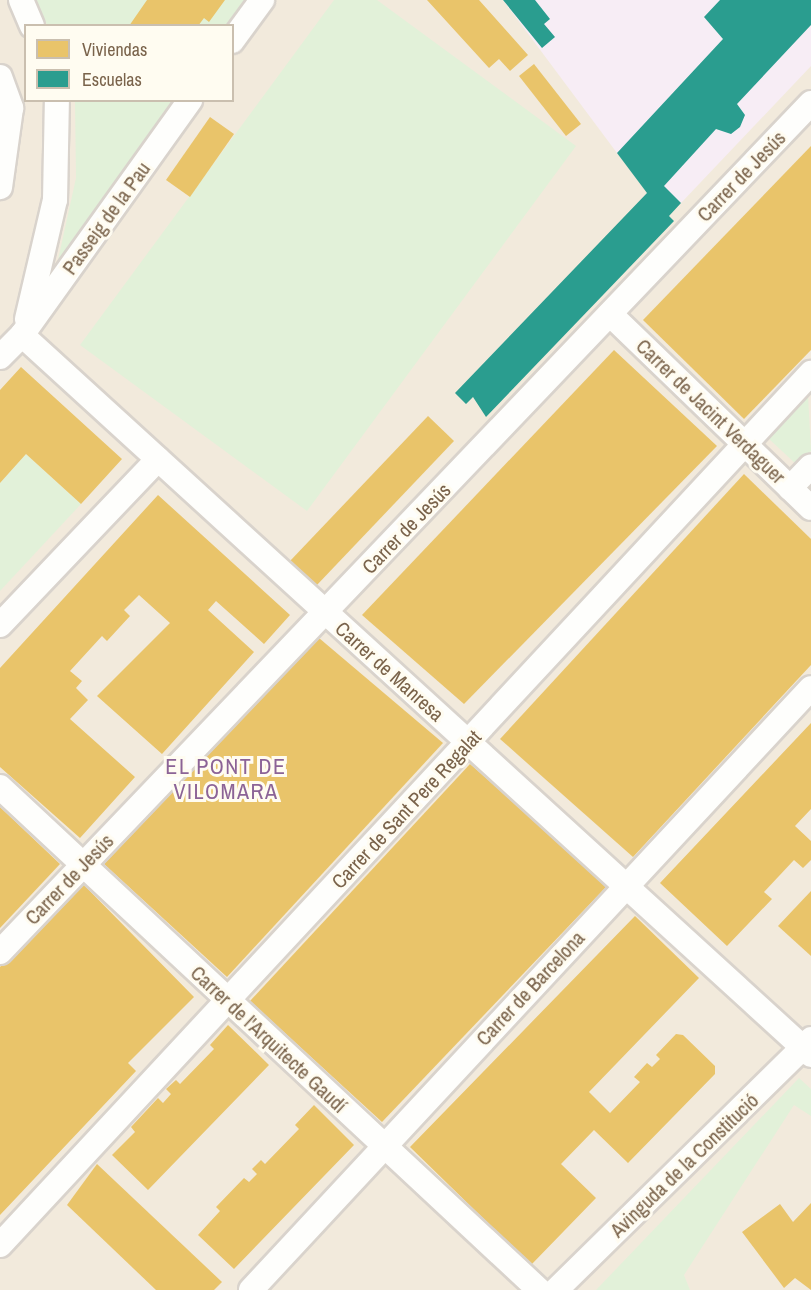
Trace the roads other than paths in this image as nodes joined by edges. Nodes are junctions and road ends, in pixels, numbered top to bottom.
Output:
1 (21, 0) edge
2 (262, 0) edge
3 (31, 24) edge
4 (234, 39) edge
5 (0, 77) edge
6 (57, 102) edge
7 (189, 102) edge
8 (811, 103) edge
9 (0, 187) edge
10 (610, 314) junction
11 (22, 335) junction
12 (0, 357) edge
13 (810, 378) edge
14 (745, 444) junction
15 (158, 459) junction
16 (811, 466) edge
17 (790, 488) junction
18 (811, 508) edge
19 (326, 613) junction
20 (0, 625) edge
21 (811, 688) edge
22 (468, 742) junction
23 (0, 787) edge
24 (83, 864) junction
25 (625, 886) junction
26 (0, 952) edge
27 (226, 1002) junction
28 (808, 1047) edge
29 (384, 1145) junction
30 (0, 1245) edge
31 (251, 1290) edge
32 (539, 1290) edge
33 (556, 1290) edge

1 - 3 street
2 - 4 street
5 - 9 street
6 - 11 street
7 - 11 street, Passeig de la Pau
8 - 10 street, Carrer de Jesús
10 - 14 street, Carrer de Jacint Verdaguer
10 - 19 street, Carrer de Jesús
11 - 12 street, Passeig de la Pau
11 - 15 street, Carrer de Manresa
13 - 14 street, Carrer de Sant Pere Regalat
14 - 17 street, Carrer de Jacint Verdaguer
14 - 22 street, Carrer de Sant Pere Regalat
15 - 19 street, Carrer de Manresa
15 - 20 street
16 - 17 street
17 - 18 street, Carrer de Jacint Verdaguer
19 - 22 street, Carrer de Manresa
19 - 24 street, Carrer de Jesús
21 - 25 street, Carrer de Barcelona
22 - 25 street, Carrer de Manresa
22 - 27 street, Carrer de Sant Pere Regalat
23 - 24 street, Carrer de l'Arquitecte Gaudí
24 - 26 street, Carrer de Jesús
24 - 27 street, Carrer de l'Arquitecte Gaudí
25 - 28 street, Carrer de Manresa
25 - 29 street, Carrer de Barcelona
27 - 29 street, Carrer de l'Arquitecte Gaudí
27 - 30 street, Carrer de Sant Pere Regalat
28 - 33 street, Avinguda de la Constitució
29 - 31 street, Carrer de Barcelona
29 - 32 street, Carrer de l'Arquitecte Gaudí

